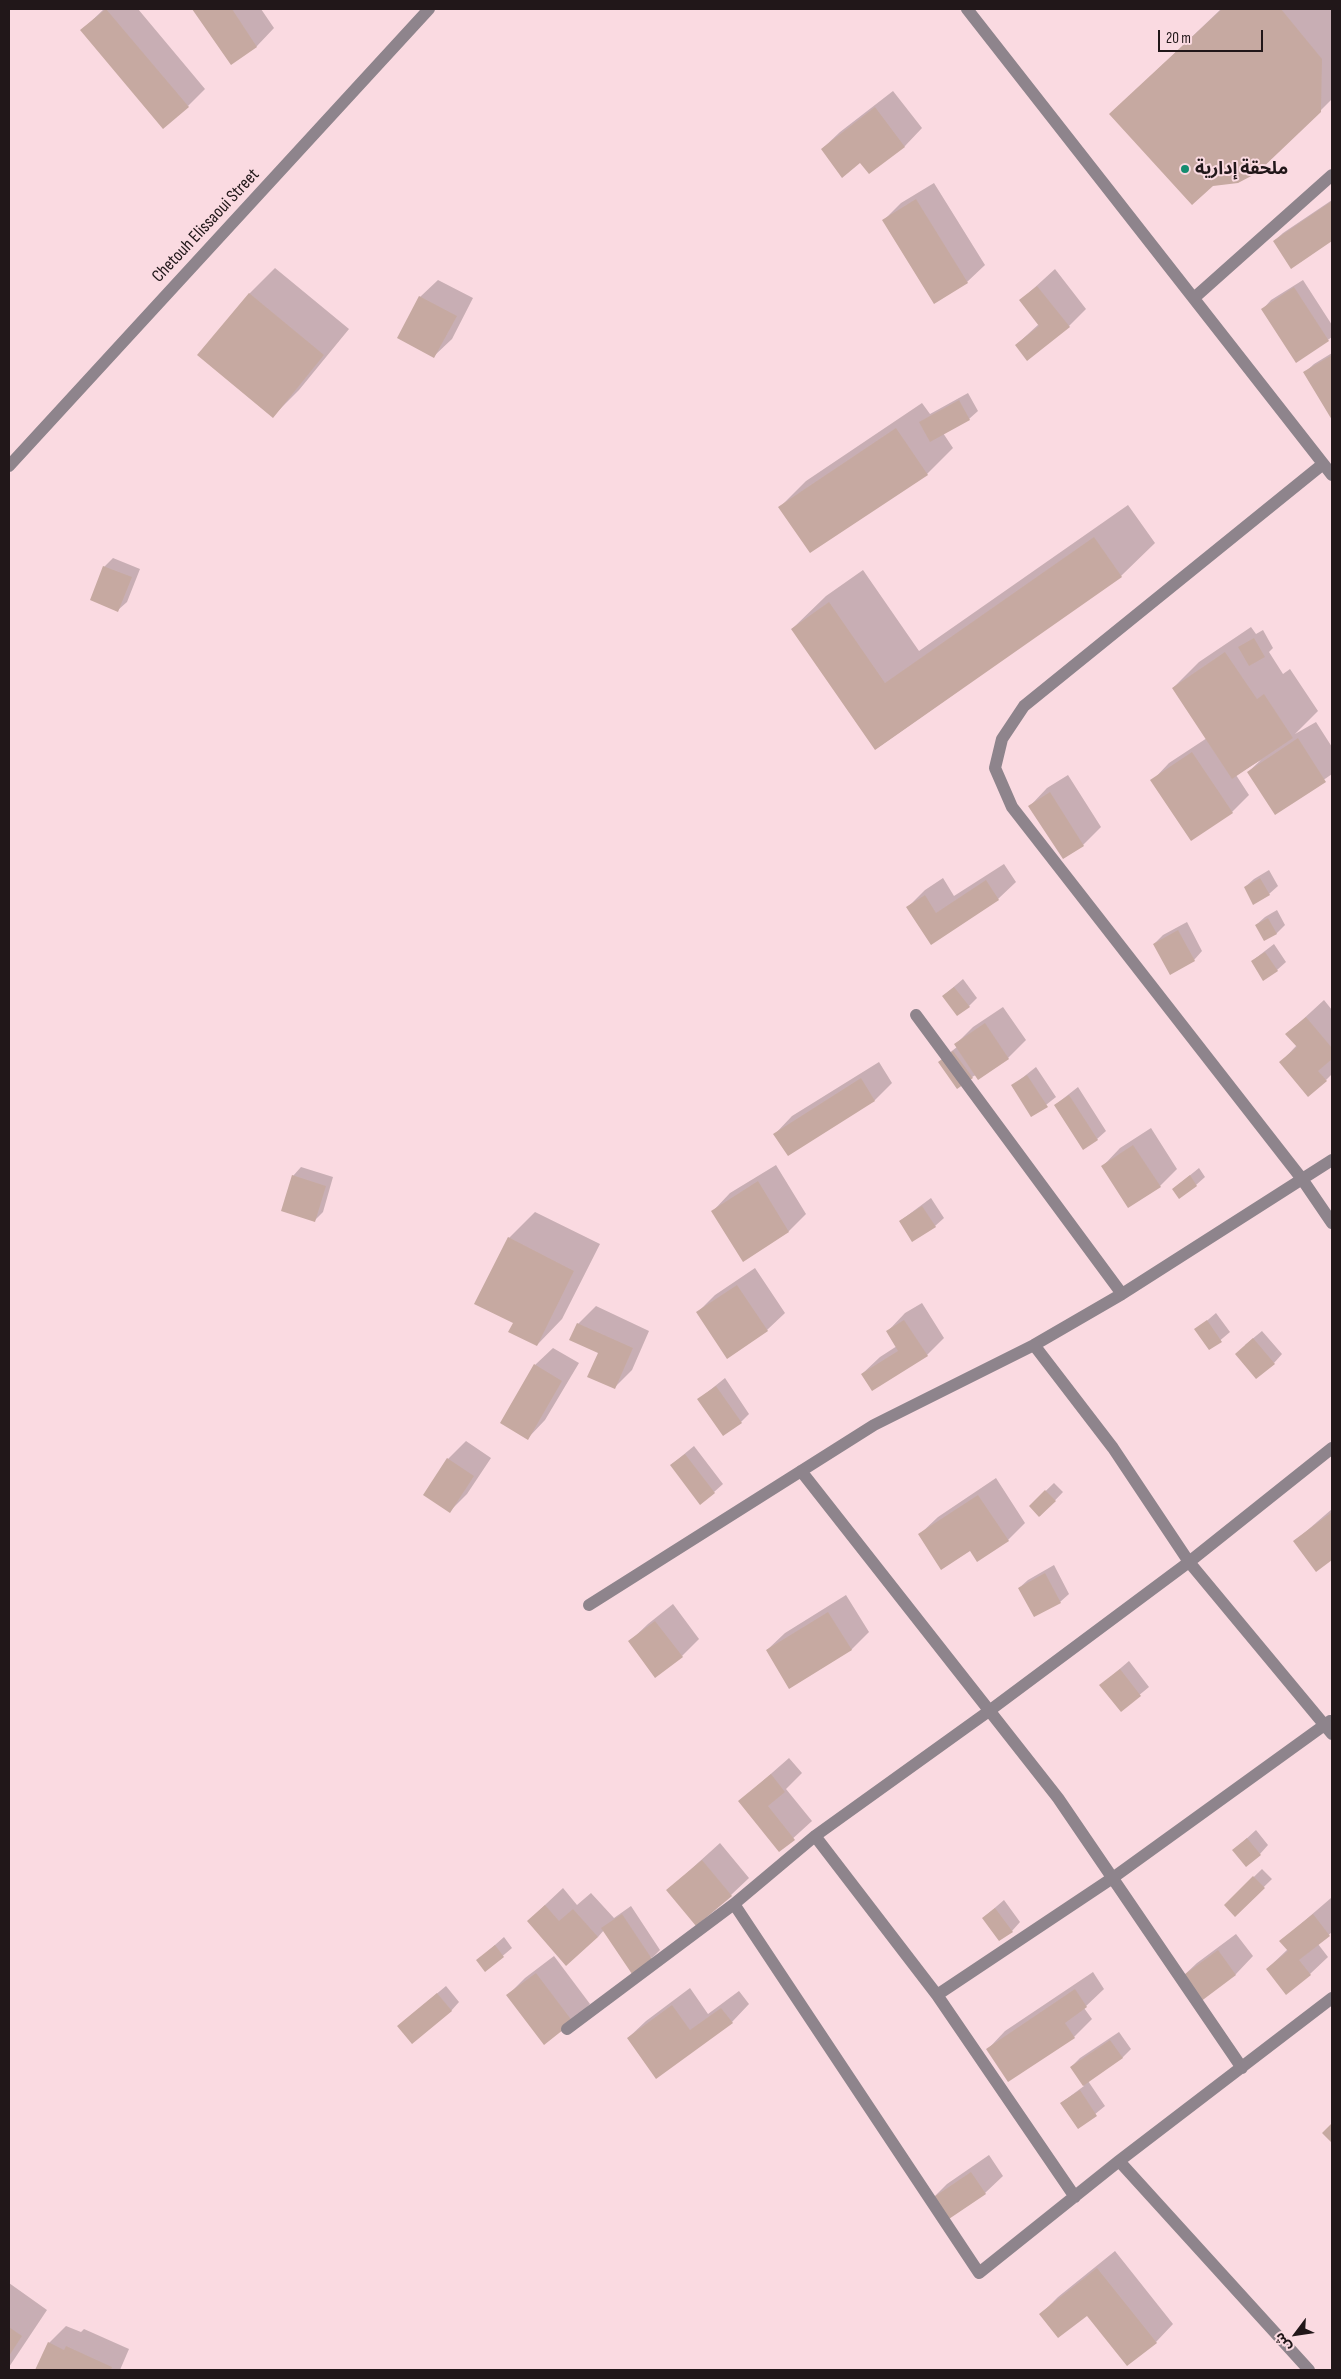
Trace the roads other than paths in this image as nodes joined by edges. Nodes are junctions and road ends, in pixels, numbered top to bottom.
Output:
1 (429, 9) edge
2 (966, 9) edge
3 (1332, 175) edge
4 (1194, 298) junction
5 (1323, 464) junction
6 (9, 466) edge
7 (1332, 475) edge
8 (916, 1015) dead end
9 (1332, 1160) edge
10 (1302, 1179) junction
11 (1332, 1223) edge
12 (1122, 1294) junction
13 (1034, 1346) junction
14 (1332, 1448) edge
15 (801, 1471) junction
16 (1189, 1562) junction
17 (589, 1605) dead end
18 (989, 1711) junction
19 (1330, 1726) edge
20 (815, 1836) junction
21 (1114, 1877) junction
22 (734, 1904) junction
23 (938, 1995) junction
24 (1332, 1998) edge
25 (567, 2029) dead end
26 (1242, 2068) junction
27 (1119, 2161) junction
28 (1075, 2197) junction
29 (1309, 2370) edge

1 - 6 street, Chetouh Elissaoui Street
2 - 4 street
3 - 4 street
4 - 5 street
5 - 7 street
5 - 10 street
8 - 12 street
9 - 10 street
10 - 11 street
10 - 12 street
12 - 13 street
13 - 15 street
13 - 16 street
14 - 16 street
15 - 17 street
15 - 18 street
16 - 18 street
16 - 19 street
18 - 20 street
18 - 21 street
19 - 21 street
20 - 22 street
20 - 23 street
21 - 23 street
21 - 26 street
22 - 25 street
22 - 28 street
23 - 28 street
24 - 26 street
26 - 27 street
27 - 28 street
27 - 29 street

